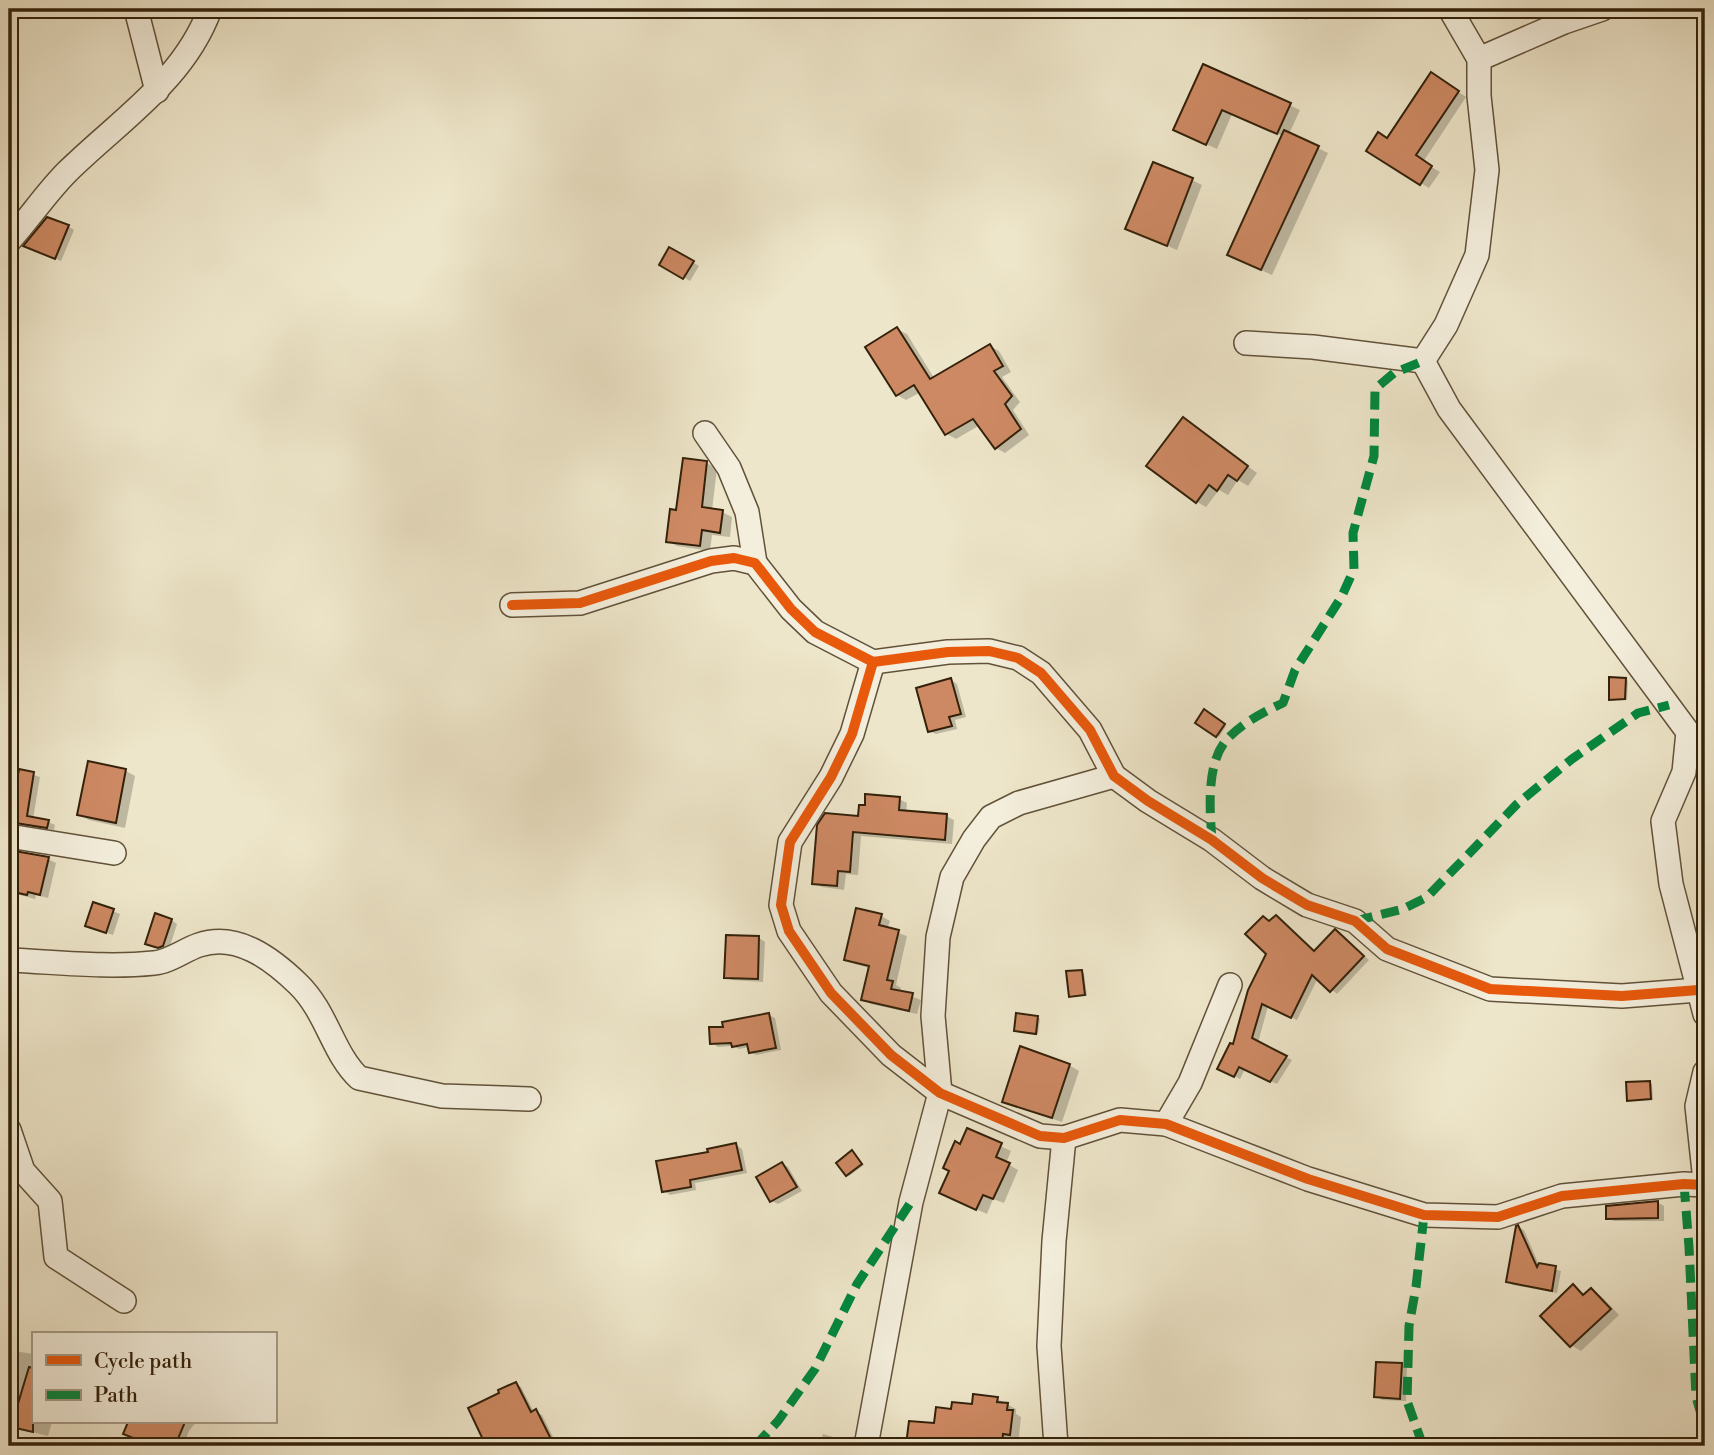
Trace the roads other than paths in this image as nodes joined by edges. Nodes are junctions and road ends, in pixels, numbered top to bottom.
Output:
1 (136, 9) edge
2 (211, 9) edge
3 (1450, 9) edge
4 (1602, 9) edge
5 (1479, 59) junction
6 (157, 91) junction
7 (9, 241) edge
8 (1246, 343) dead end
9 (1423, 361) junction
10 (705, 433) dead end
11 (755, 563) junction
12 (512, 605) dead end
13 (873, 662) junction
14 (1705, 744) edge
15 (1684, 772) junction
16 (1114, 776) junction
17 (9, 836) edge
18 (114, 853) dead end
19 (9, 960) edge
20 (1230, 985) dead end
21 (1698, 990) junction
22 (1705, 1014) edge
23 (1705, 1072) edge
24 (940, 1093) junction
25 (529, 1099) dead end
26 (1166, 1125) junction
27 (9, 1130) edge
28 (1064, 1138) junction
29 (1705, 1183) edge
30 (124, 1301) dead end
31 (866, 1446) edge
32 (1056, 1446) edge

1 - 6 street
2 - 6 street
3 - 5 street
4 - 5 street
5 - 9 street
6 - 7 street
8 - 9 street
9 - 15 street
10 - 11 street
11 - 12 street
11 - 13 street
13 - 16 street
13 - 24 street
14 - 15 street
15 - 21 street
16 - 21 street
16 - 24 street
17 - 18 street
19 - 25 street
20 - 26 street
21 - 22 street
23 - 29 street
24 - 28 street
24 - 31 street
26 - 28 street
26 - 29 street
27 - 30 street
28 - 32 street

